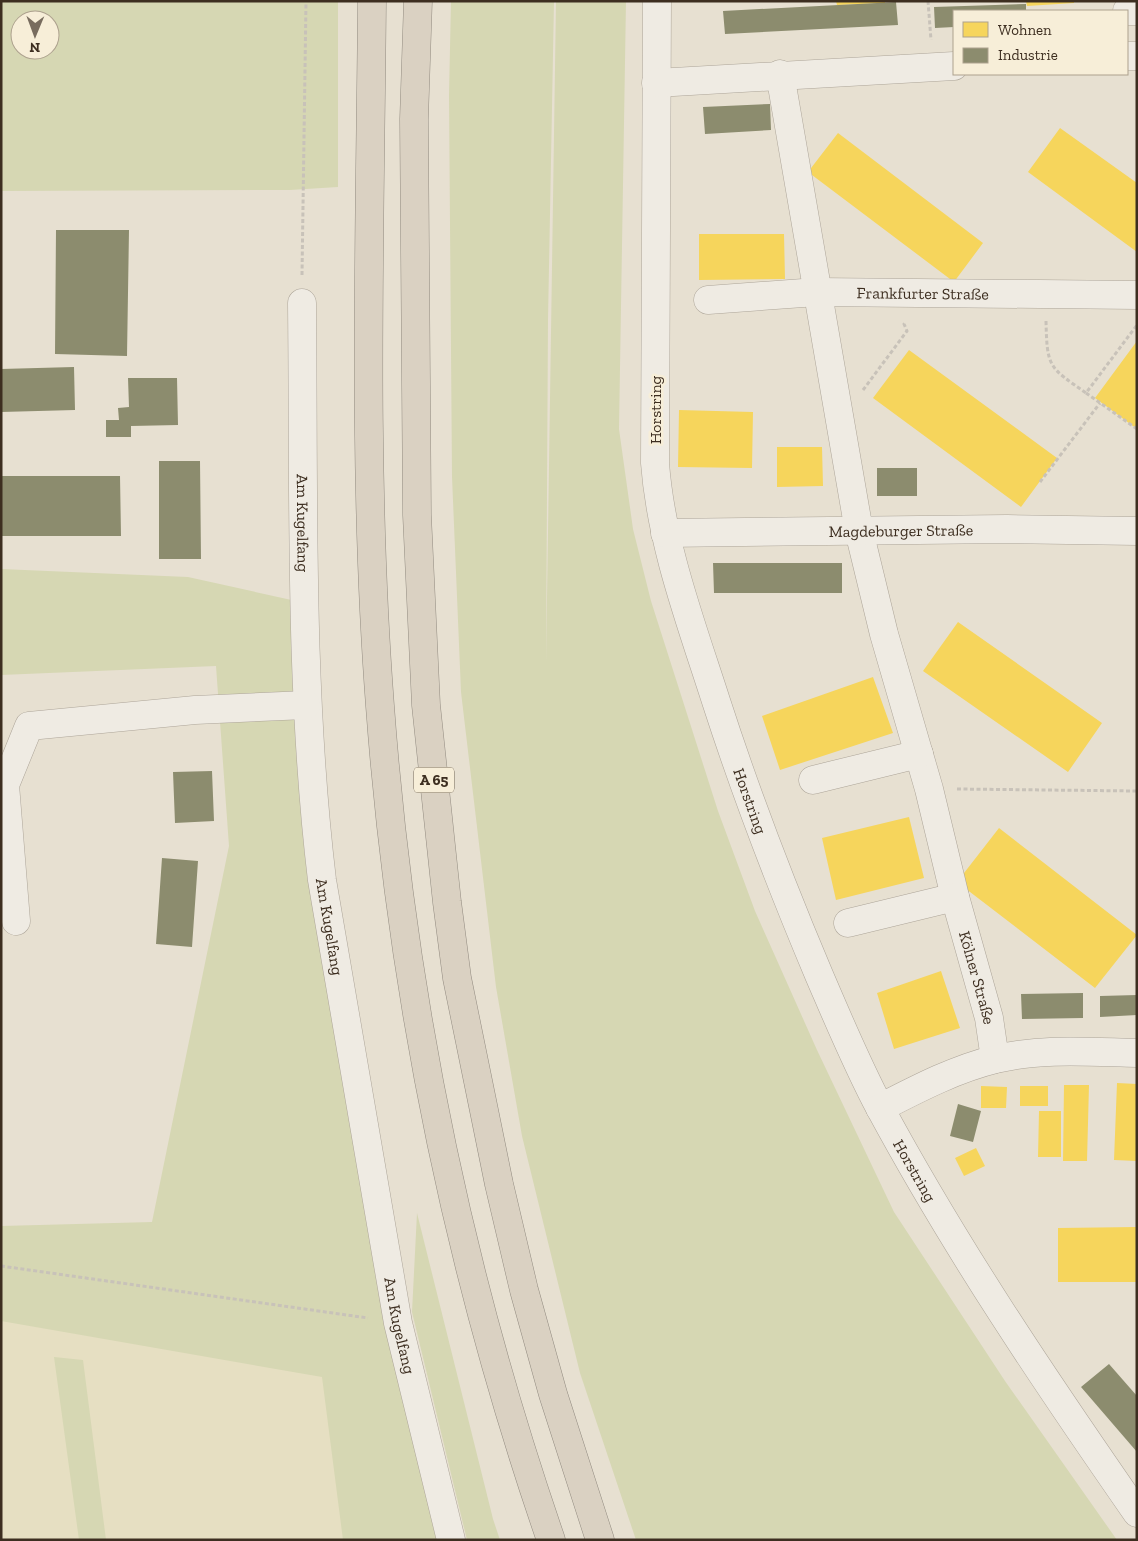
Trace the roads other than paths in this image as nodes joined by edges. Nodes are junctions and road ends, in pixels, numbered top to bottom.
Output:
1 (372, 1) edge
2 (418, 1) edge
3 (658, 1) edge
4 (944, 66) edge
5 (780, 74) junction
6 (656, 83) junction
7 (817, 292) junction
8 (1137, 295) edge
9 (708, 300) dead end
10 (302, 304) road end
11 (859, 530) junction
12 (1137, 531) edge
13 (665, 533) junction
14 (306, 705) junction
15 (919, 754) junction
16 (814, 780) dead end
17 (955, 897) junction
18 (16, 921) dead end
19 (848, 923) dead end
20 (1137, 1053) edge
21 (995, 1060) junction
22 (880, 1108) junction
23 (1137, 1514) edge
24 (451, 1540) edge
25 (551, 1540) edge
26 (600, 1540) edge

1 - 25 highway
2 - 26 highway, A 65
3 - 6 street, Horstring
4 - 5 street
5 - 6 street
5 - 7 street, Kölner Straße
6 - 13 street, Horstring
7 - 8 street, Frankfurter Straße
7 - 9 street, Frankfurter Straße
7 - 11 street, Kölner Straße
10 - 14 street, Am Kugelfang
11 - 12 street, Magdeburger Straße
11 - 13 street, Magdeburger Straße
11 - 15 street, Kölner Straße
13 - 22 street, Horstring
14 - 18 street
14 - 24 street, Am Kugelfang
15 - 16 street
15 - 17 street, Kölner Straße
17 - 19 street
17 - 21 street, Kölner Straße
20 - 21 street
21 - 22 street
22 - 23 street, Horstring

